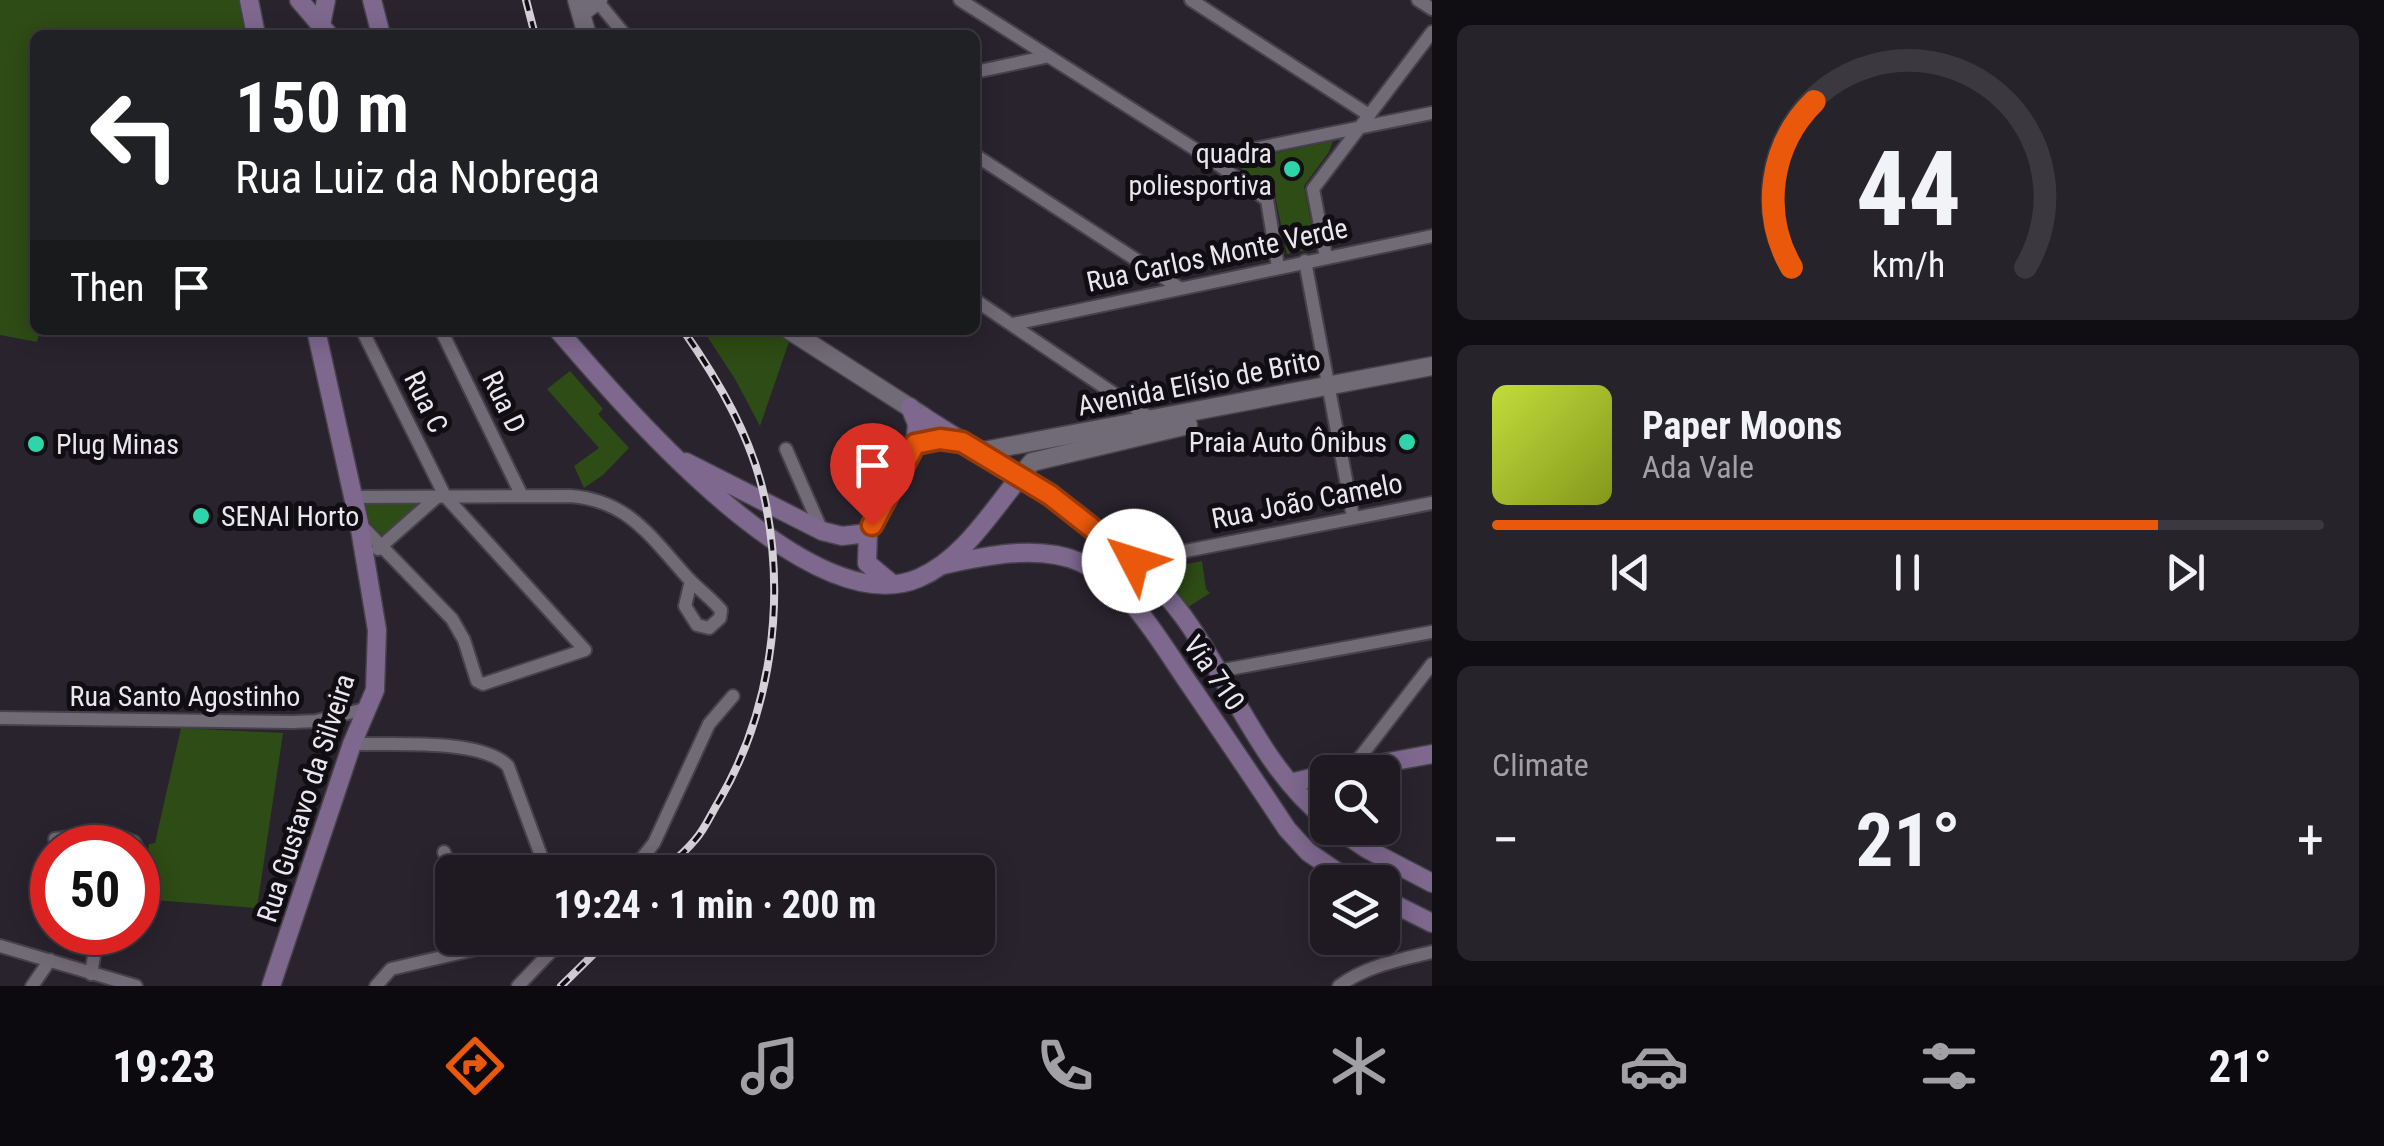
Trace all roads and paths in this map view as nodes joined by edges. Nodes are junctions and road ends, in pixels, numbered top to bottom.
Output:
1 (249, 0) edge
2 (298, 0) edge
3 (326, 0) edge
4 (372, 0) edge
5 (597, 0) edge
6 (960, 0) edge
7 (1191, 0) edge
8 (1418, 0) edge
9 (579, 6) edge
10 (1432, 9) edge
11 (255, 30) edge
12 (322, 30) edge
13 (324, 30) edge
14 (380, 30) edge
15 (620, 30) edge
16 (1432, 32) edge
17 (1045, 57) junction
18 (980, 71) edge
19 (1432, 114) edge
20 (1369, 115) junction
21 (1359, 127) junction
22 (980, 158) edge
23 (1208, 158) junction
24 (1432, 236) edge
25 (1326, 257) junction
26 (1305, 262) junction
27 (1278, 267) junction
28 (1178, 287) junction
29 (980, 303) edge
30 (1013, 324) junction
31 (317, 335) edge
32 (364, 335) edge
33 (443, 335) edge
34 (563, 335) edge
35 (797, 335) edge
36 (1432, 366) edge
37 (1432, 376) edge
38 (1330, 391) junction
39 (917, 412) junction
40 (1154, 426) junction
41 (915, 444) junction
42 (970, 446) junction
43 (786, 449) dead end
44 (672, 456) junction
45 (1020, 477) junction
46 (441, 496) junction
47 (522, 496) junction
48 (353, 497) junction
49 (1432, 503) edge
50 (1353, 517) junction
51 (359, 523) junction
52 (822, 531) junction
53 (868, 533) junction
54 (382, 545) junction
55 (365, 560) junction
56 (1134, 561) junction
57 (937, 566) junction
58 (691, 582) dead end
59 (892, 584) junction
60 (1432, 632) edge
61 (1432, 664) edge
62 (1218, 671) junction
63 (733, 696) dead end
64 (369, 708) junction
65 (0, 718) edge
66 (352, 744) junction
67 (1432, 754) edge
68 (1356, 755) edge
69 (1400, 760) edge
70 (1310, 778) edge
71 (1290, 783) junction
72 (1310, 803) edge
73 (1361, 845) edge
74 (444, 852) dead end
75 (445, 855) edge
76 (542, 855) edge
77 (645, 855) edge
78 (1327, 865) edge
79 (1432, 883) edge
80 (1400, 907) edge
81 (1432, 923) edge
82 (0, 946) edge
83 (1432, 952) edge
84 (95, 955) edge
85 (443, 955) edge
86 (548, 955) edge
87 (50, 960) junction
88 (92, 974) junction
89 (32, 986) edge
90 (136, 986) edge
91 (272, 986) edge
92 (376, 986) edge
93 (518, 986) edge
94 (1339, 986) edge

1 - 11 main road
2 - 12 main road
3 - 13 main road
4 - 14 main road
5 - 9 street
5 - 15 street
6 - 17 street
7 - 20 street
8 - 10 street
16 - 20 street
17 - 18 street
17 - 23 street
19 - 21 street
20 - 21 street
21 - 23 street
21 - 25 street
22 - 28 street
23 - 27 street
24 - 25 street, Rua Carlos Monte Verde
25 - 26 street, Rua Carlos Monte Verde
26 - 27 street, Rua Carlos Monte Verde
26 - 38 street
27 - 28 street, Rua Carlos Monte Verde
28 - 30 street, Rua Carlos Monte Verde
29 - 30 street
30 - 40 street
31 - 48 main road, Rua Gustavo da Silveira
32 - 46 street, Rua C
33 - 47 street, Rua D
34 - 44 main road
35 - 39 street
36 - 38 street, Avenida Elísio de Brito
37 - 38 street, Avenida Elísio de Brito
38 - 40 street, Avenida Elísio de Brito
38 - 50 street
39 - 41 main road
39 - 42 main road
40 - 42 street, Avenida Elísio de Brito
40 - 45 street, Avenida Elísio de Brito
41 - 42 main road
41 - 53 main road
42 - 45 main road
43 - 52 street
44 - 52 main road
44 - 59 main road
45 - 56 main road
45 - 57 main road
46 - 47 street
46 - 48 street
46 - 54 street
46 - 54 street, Rua C
47 - 58 street
48 - 51 main road, Rua Gustavo da Silveira
49 - 50 street, Rua João Camelo
50 - 56 street, Rua João Camelo
51 - 54 street
51 - 55 main road, Rua Gustavo da Silveira
52 - 53 main road
53 - 59 main road
54 - 55 street
55 - 64 main road, Rua Gustavo da Silveira
56 - 62 main road
57 - 59 main road
57 - 78 main road, Via 710
60 - 62 street
61 - 68 street
62 - 71 main road
63 - 77 street
64 - 65 street, Rua Santo Agostinho
64 - 66 main road, Rua Gustavo da Silveira
66 - 76 street
66 - 91 main road, Rua Gustavo da Silveira
67 - 69 main road
70 - 71 main road
71 - 72 main road
73 - 79 main road
74 - 75 street
80 - 81 main road
82 - 87 street
83 - 94 street
84 - 88 street
85 - 92 street
86 - 93 street
87 - 88 street
87 - 89 street
88 - 90 street

